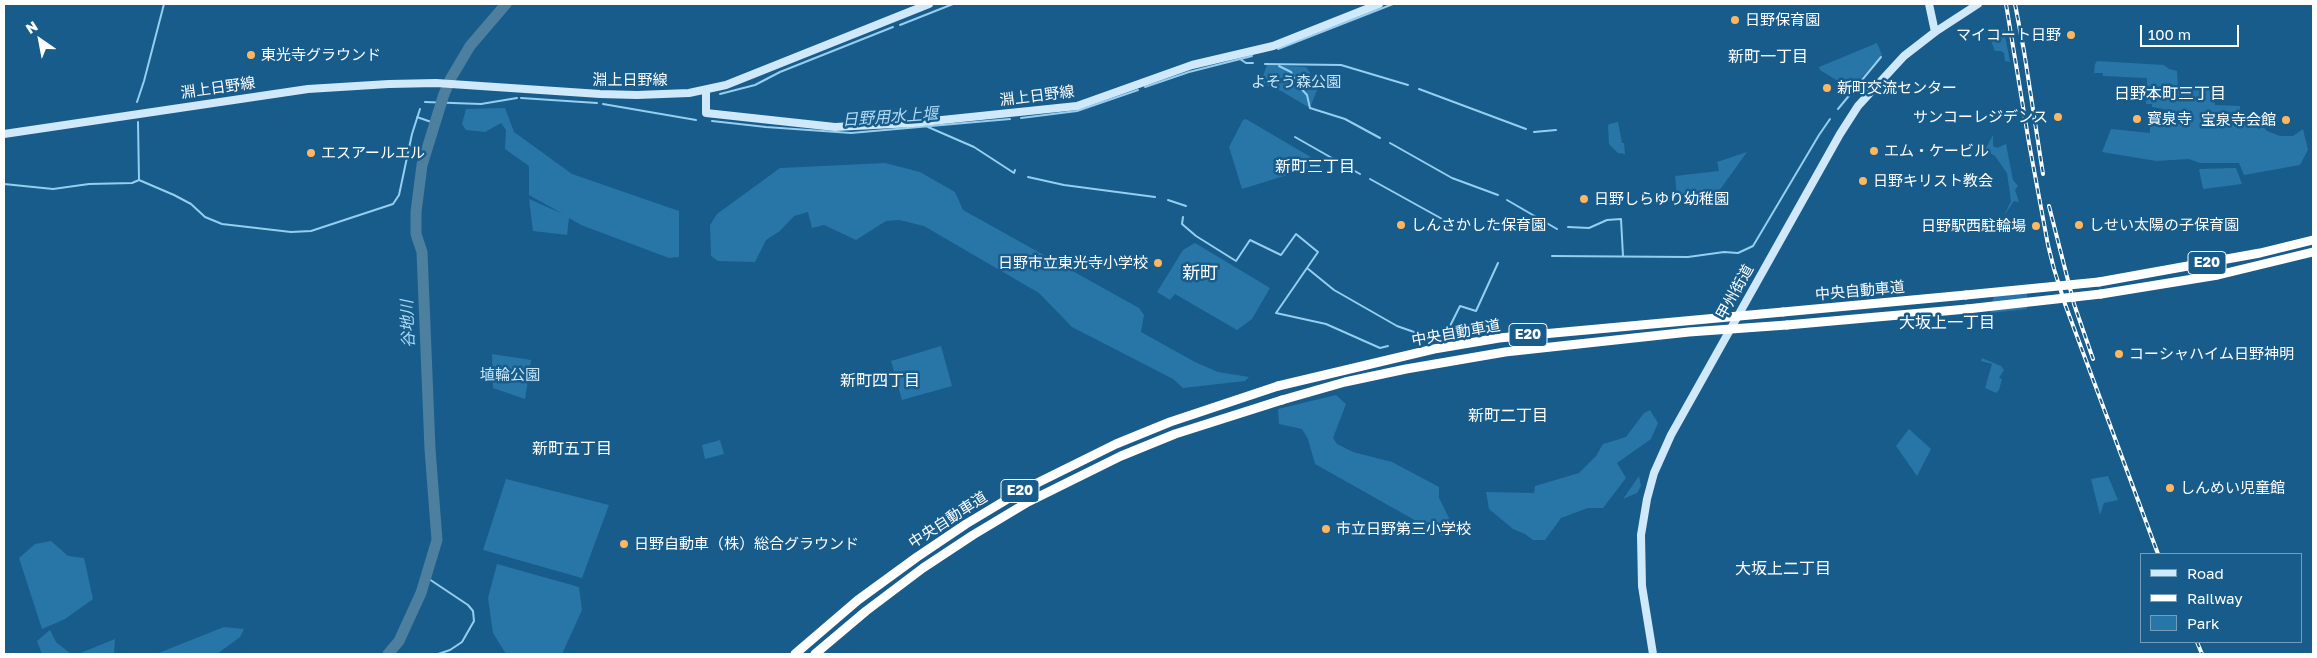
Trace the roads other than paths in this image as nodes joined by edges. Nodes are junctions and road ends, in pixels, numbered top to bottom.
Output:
1 (929, 4) edge
2 (1379, 4) edge
3 (1929, 4) edge
4 (1978, 4) edge
5 (1935, 32) junction
6 (706, 90) junction
7 (4, 134) edge
8 (2313, 240) edge
9 (2313, 252) edge
10 (795, 654) edge
11 (816, 654) edge
12 (1654, 654) edge

1 - 6 main road, 淵上日野線
2 - 6 main road, 淵上日野線
3 - 5 main road
4 - 5 main road, 甲州街道
5 - 12 main road, 甲州街道
6 - 7 main road, 淵上日野線
8 - 10 highway, 中央自動車道 / E20, bridge
9 - 11 highway, 中央自動車道 / E20, bridge

